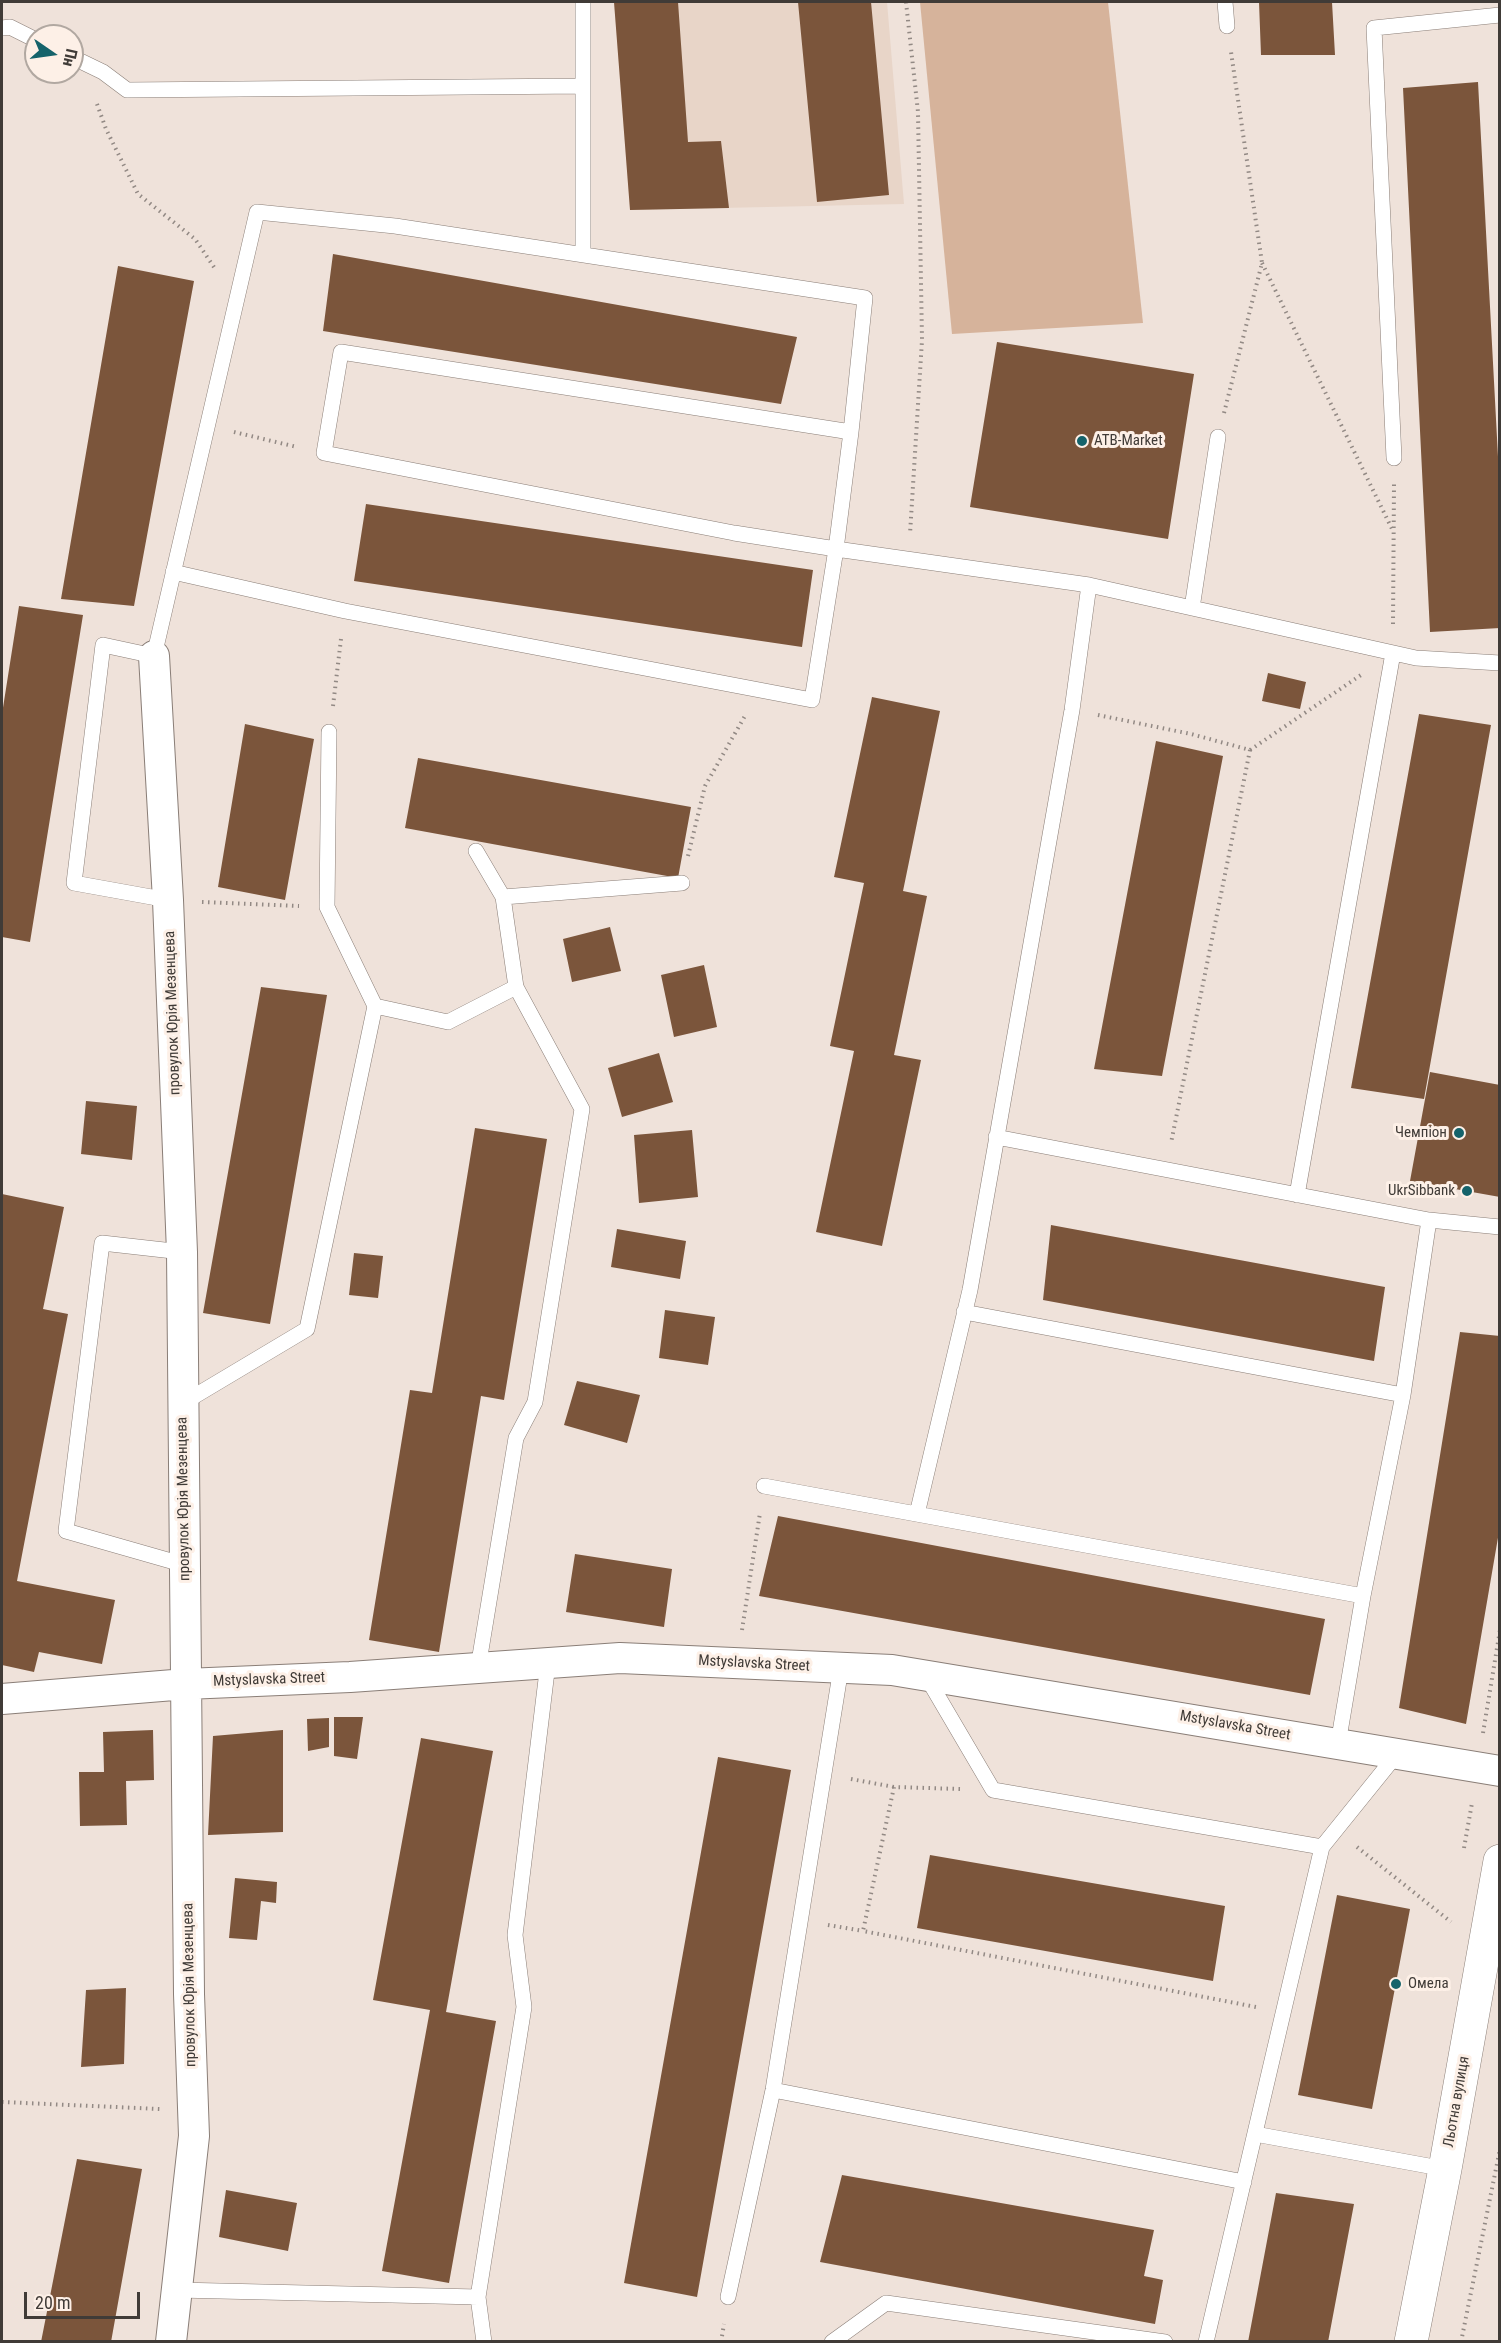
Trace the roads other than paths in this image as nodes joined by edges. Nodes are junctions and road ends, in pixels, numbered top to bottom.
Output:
1 (583, 2) edge
2 (1225, 2) edge
3 (1500, 15) edge
4 (1227, 26) road end
5 (2, 28) edge
6 (24, 34) edge
7 (84, 63) edge
8 (583, 86) junction
9 (583, 255) junction
10 (851, 432) junction
11 (1218, 437) road end
12 (1394, 458) road end
13 (836, 549) junction
14 (173, 572) junction
15 (1089, 585) junction
16 (1192, 608) junction
17 (1393, 653) junction
18 (154, 656) junction
19 (1500, 663) edge
20 (329, 732) road end
21 (476, 851) dead end
22 (682, 883) road end
23 (503, 897) junction
24 (168, 900) junction
25 (516, 987) junction
26 (375, 1006) junction
27 (996, 1137) junction
28 (1297, 1195) junction
29 (1429, 1220) junction
30 (1500, 1227) edge
31 (182, 1252) junction
32 (964, 1312) junction
33 (1403, 1395) junction
34 (183, 1403) junction
35 (764, 1486) road end
36 (917, 1514) junction
37 (185, 1565) junction
38 (1363, 1596) junction
39 (548, 1663) junction
40 (478, 1668) junction
41 (841, 1668) junction
42 (926, 1676) junction
43 (186, 1684) junction
44 (2, 1704) edge
45 (1338, 1744) junction
46 (1397, 1754) junction
47 (1500, 1771) edge
48 (1322, 1847) junction
49 (1500, 1861) edge
50 (1493, 1940) edge
51 (773, 2090) junction
52 (1255, 2134) junction
53 (1445, 2169) junction
54 (1244, 2182) junction
55 (177, 2289) junction
56 (478, 2297) junction
57 (729, 2297) dead end
58 (177, 2341) edge
59 (484, 2342) edge
60 (831, 2342) edge
61 (1165, 2342) edge
62 (1206, 2342) edge
63 (1411, 2342) edge

1 - 8 lane
2 - 4 lane
3 - 12 lane
5 - 6 lane
7 - 8 lane
8 - 9 lane
9 - 10 lane
9 - 14 lane
10 - 13 lane
10 - 13 lane
11 - 16 lane
13 - 14 lane
13 - 15 lane
14 - 18 lane
15 - 16 lane
15 - 27 lane
16 - 17 lane
17 - 19 lane
17 - 28 lane
18 - 24 street, провулок Юрія Мезенцева
18 - 24 lane
20 - 26 lane
21 - 23 lane
22 - 23 lane
23 - 25 lane
24 - 31 street, провулок Юрія Мезенцева
25 - 26 lane
25 - 40 lane
26 - 34 lane
27 - 28 lane
27 - 32 lane
28 - 29 lane
29 - 30 lane
29 - 33 lane
31 - 34 street, провулок Юрія Мезенцева
31 - 37 lane
32 - 33 lane
32 - 36 lane
33 - 38 lane
34 - 37 street, провулок Юрія Мезенцева
35 - 36 lane
36 - 38 lane
37 - 43 street, провулок Юрія Мезенцева
38 - 45 lane
39 - 40 street, Mstyslavska Street
39 - 41 street, Mstyslavska Street
39 - 56 lane
40 - 43 street, Mstyslavska Street
41 - 42 street, Mstyslavska Street
41 - 51 lane
42 - 45 street, Mstyslavska Street
42 - 48 lane
43 - 44 street, Mstyslavska Street
43 - 55 street, провулок Юрія Мезенцева
45 - 46 street, Mstyslavska Street
46 - 47 street, Mstyslavska Street
46 - 48 lane
48 - 52 lane
49 - 50 street, Льотна вулиця
50 - 53 street, Льотна вулиця
51 - 54 lane
51 - 57 lane
52 - 53 lane
52 - 54 lane
53 - 63 street, Льотна вулиця
54 - 62 lane
55 - 56 lane
55 - 58 street, провулок Юрія Мезенцева
56 - 59 lane
60 - 61 lane

